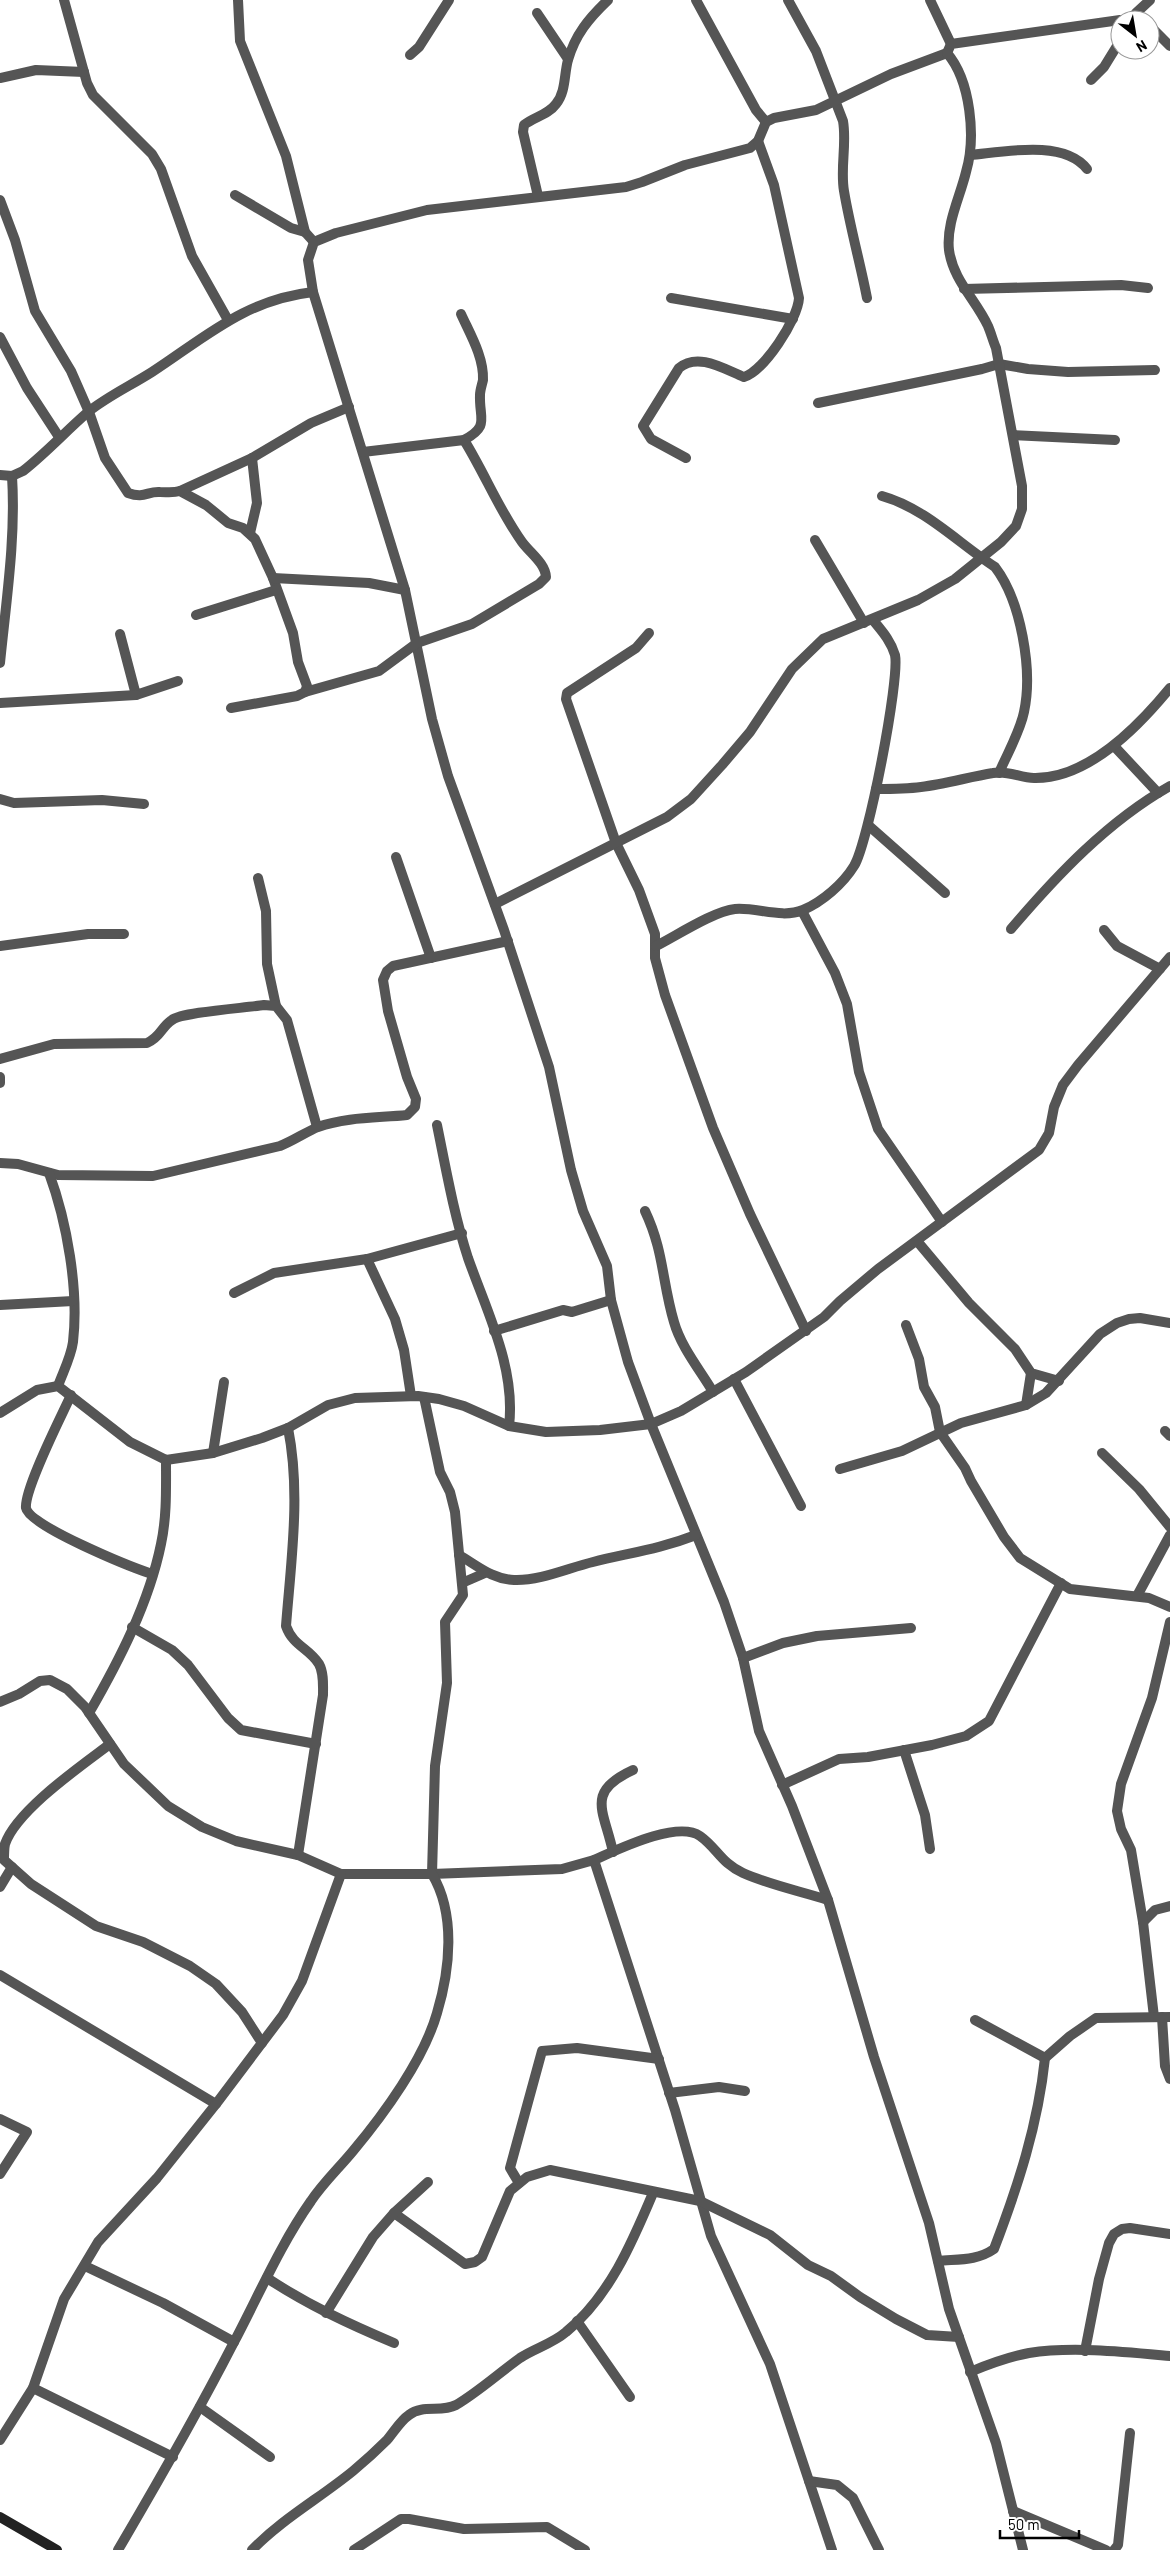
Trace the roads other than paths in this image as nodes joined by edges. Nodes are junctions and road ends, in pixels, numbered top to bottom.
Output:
1 (64, 0) edge
2 (238, 0) edge
3 (449, 0) edge
4 (608, 0) edge
5 (696, 0) edge
6 (788, 0) edge
7 (930, 0) edge
8 (537, 13) dead end
9 (1110, 22) edge
10 (1160, 36) edge
11 (1170, 46) edge
12 (949, 48) junction
13 (410, 55) dead end
14 (1110, 57) edge
15 (568, 59) junction
16 (84, 72) junction
17 (0, 78) edge
18 (1091, 80) dead end
19 (837, 102) junction
20 (766, 122) junction
21 (758, 141) junction
22 (970, 155) junction
23 (1087, 169) dead end
24 (235, 195) dead end
25 (538, 196) junction
26 (0, 200) edge
27 (305, 232) junction
28 (314, 242) junction
29 (1148, 288) dead end
30 (964, 289) junction
31 (313, 292) junction
32 (671, 298) dead end
33 (867, 298) dead end
34 (460, 314) dead end
35 (793, 319) junction
36 (228, 320) junction
37 (0, 337) edge
38 (999, 364) junction
39 (1155, 370) dead end
40 (818, 403) dead end
41 (349, 407) junction
42 (89, 412) junction
43 (1013, 435) junction
44 (60, 438) junction
45 (464, 440) junction
46 (1115, 440) dead end
47 (363, 452) junction
48 (252, 458) junction
49 (686, 458) dead end
50 (0, 475) edge
51 (12, 476) junction
52 (180, 491) junction
53 (882, 496) dead end
54 (250, 533) junction
55 (815, 540) dead end
56 (981, 558) junction
57 (273, 578) junction
58 (276, 590) junction
59 (406, 590) junction
60 (196, 615) dead end
61 (869, 621) junction
62 (120, 634) dead end
63 (649, 634) dead end
64 (418, 643) junction
65 (0, 663) edge
66 (178, 681) dead end
67 (1170, 688) edge
68 (305, 692) junction
69 (136, 695) junction
70 (0, 703) edge
71 (231, 708) dead end
72 (1114, 746) junction
73 (999, 773) junction
74 (1170, 786) edge
75 (876, 789) junction
76 (1158, 792) junction
77 (0, 799) edge
78 (144, 804) dead end
79 (868, 825) junction
80 (616, 844) junction
81 (396, 857) dead end
82 (258, 878) dead end
83 (945, 892) dead end
84 (494, 904) junction
85 (802, 910) junction
86 (1011, 929) dead end
87 (1104, 930) dead end
88 (124, 934) dead end
89 (508, 941) junction
90 (0, 946) edge
91 (656, 946) junction
92 (1170, 957) edge
93 (431, 958) junction
94 (1160, 969) junction
95 (276, 1006) junction
96 (0, 1059) edge
97 (0, 1077) edge
98 (0, 1083) edge
99 (437, 1125) dead end
100 (317, 1127) junction
101 (0, 1163) edge
102 (48, 1173) junction
103 (645, 1211) dead end
104 (942, 1222) junction
105 (462, 1233) junction
106 (917, 1241) junction
107 (367, 1259) junction
108 (234, 1293) dead end
109 (611, 1300) junction
110 (73, 1301) junction
111 (0, 1305) edge
112 (1170, 1324) edge
113 (906, 1325) dead end
114 (806, 1330) junction
115 (494, 1331) junction
116 (1031, 1373) junction
117 (734, 1379) junction
118 (1059, 1381) junction
119 (224, 1382) dead end
120 (58, 1386) junction
121 (714, 1392) junction
122 (71, 1395) junction
123 (411, 1396) junction
124 (424, 1397) junction
125 (1026, 1405) junction
126 (0, 1413) edge
127 (651, 1424) junction
128 (510, 1426) junction
129 (288, 1428) junction
130 (940, 1432) junction
131 (213, 1453) junction
132 (1102, 1454) dead end
133 (166, 1460) junction
134 (840, 1469) dead end
135 (801, 1506) dead end
136 (1170, 1527) edge
137 (696, 1535) junction
138 (1170, 1535) edge
139 (460, 1555) junction
140 (485, 1573) junction
141 (152, 1574) junction
142 (1061, 1583) junction
143 (462, 1584) junction
144 (1137, 1596) junction
145 (1170, 1607) edge
146 (1170, 1622) edge
147 (132, 1627) junction
148 (911, 1628) dead end
149 (743, 1658) junction
150 (0, 1702) edge
151 (89, 1713) junction
152 (110, 1744) junction
153 (316, 1744) junction
154 (904, 1750) junction
155 (633, 1770) dead end
156 (782, 1785) junction
157 (930, 1849) dead end
158 (613, 1852) junction
159 (298, 1854) junction
160 (594, 1860) junction
161 (12, 1867) junction
162 (341, 1874) junction
163 (432, 1874) junction
164 (0, 1888) edge
165 (828, 1900) junction
166 (1170, 1906) edge
167 (1143, 1922) junction
168 (0, 1975) edge
169 (1162, 2017) edge
170 (975, 2020) dead end
171 (262, 2043) junction
172 (1045, 2058) junction
173 (658, 2059) junction
174 (1170, 2079) edge
175 (745, 2091) dead end
176 (669, 2093) junction
177 (216, 2104) junction
178 (0, 2119) edge
179 (0, 2174) edge
180 (428, 2182) dead end
181 (519, 2183) junction
182 (653, 2193) junction
183 (700, 2201) junction
184 (394, 2213) junction
185 (1170, 2234) edge
186 (938, 2261) junction
187 (85, 2266) junction
188 (267, 2278) junction
189 (326, 2314) junction
190 (577, 2321) junction
191 (959, 2337) junction
192 (234, 2342) junction
193 (394, 2342) dead end
194 (1085, 2351) junction
195 (1170, 2356) edge
196 (970, 2372) junction
197 (33, 2388) junction
198 (630, 2397) dead end
199 (200, 2407) junction
200 (1130, 2433) dead end
201 (0, 2440) edge
202 (270, 2457) dead end
203 (173, 2458) junction
204 (809, 2481) junction
205 (1013, 2511) junction
206 (0, 2517) edge
207 (57, 2550) edge
208 (118, 2550) edge
209 (252, 2550) edge
210 (354, 2550) edge
211 (585, 2550) edge
212 (832, 2550) edge
213 (879, 2550) edge
214 (1023, 2550) edge
215 (1106, 2550) edge
216 (1114, 2550) edge

1 - 16 street
2 - 27 street
3 - 13 street
4 - 15 street
5 - 20 street
6 - 19 street
7 - 12 street
8 - 15 street
9 - 12 street
10 - 11 street
12 - 19 street
12 - 22 street
14 - 18 street
15 - 25 street
16 - 17 street
16 - 36 street
19 - 20 street
19 - 33 street
20 - 21 street
21 - 25 street
21 - 35 street
22 - 23 street
22 - 30 street
24 - 27 street
25 - 28 street
26 - 42 street
27 - 28 street
28 - 31 street
29 - 30 street
30 - 38 street
31 - 36 street
31 - 41 street
32 - 35 street
34 - 45 street
35 - 49 street
36 - 42 street
37 - 44 street
38 - 39 street
38 - 40 street
38 - 43 street
41 - 47 street
41 - 48 street
42 - 44 street
42 - 52 street
43 - 46 street
43 - 56 street
44 - 51 street
45 - 47 street
45 - 64 street
47 - 59 street
48 - 52 street
48 - 54 street
50 - 51 street
51 - 65 street
52 - 54 street
53 - 56 street
54 - 57 street
55 - 61 street
56 - 61 street
56 - 73 street
57 - 58 street
57 - 59 street
58 - 60 street
58 - 68 street
59 - 64 street
61 - 75 street
61 - 80 street
62 - 69 street
63 - 80 street
64 - 68 street
64 - 84 street
66 - 69 street
67 - 72 street
68 - 71 street
69 - 70 street
72 - 73 street
72 - 76 street
73 - 75 street
74 - 76 street
75 - 79 street
76 - 86 street
77 - 78 street
79 - 83 street
79 - 85 street
80 - 84 street
80 - 91 street
81 - 93 street
82 - 95 street
84 - 89 street
85 - 91 street
85 - 104 street
87 - 94 street
88 - 90 street
89 - 93 street
89 - 109 street
91 - 114 street
92 - 94 street
93 - 100 street
94 - 104 street
95 - 96 street
95 - 100 street
97 - 98 street
99 - 105 street
100 - 102 street
101 - 102 street
102 - 110 street
103 - 121 street
104 - 106 street
105 - 107 street
105 - 115 street
106 - 114 street
106 - 116 street
107 - 108 street
107 - 123 street
109 - 115 street
109 - 127 street
110 - 111 street
110 - 120 street
112 - 118 street
113 - 130 street
114 - 117 street
115 - 128 street
116 - 118 street
116 - 125 street
117 - 121 street
117 - 135 street
118 - 125 street
119 - 131 street
120 - 122 street
120 - 126 street
121 - 127 street
122 - 133 street
122 - 141 street
123 - 124 street
123 - 129 street
124 - 128 street
124 - 139 street
125 - 130 street
127 - 128 street
127 - 137 street
129 - 131 street
129 - 153 street
130 - 134 street
130 - 142 street
131 - 133 street
132 - 136 street
133 - 141 street
137 - 140 street
137 - 149 street
138 - 144 street
139 - 140 street
139 - 143 street
140 - 143 street
141 - 147 street
142 - 144 street
142 - 154 street
143 - 163 street
144 - 145 street
146 - 167 street
147 - 151 street
147 - 153 street
148 - 149 street
149 - 156 street
150 - 151 street
151 - 152 street
152 - 159 street
152 - 161 street
153 - 159 street
154 - 156 street
154 - 157 street
155 - 158 street
156 - 165 street
158 - 160 street
158 - 165 street
159 - 162 street
160 - 163 street
160 - 173 street
161 - 164 street
161 - 171 street
162 - 163 street
162 - 171 street
163 - 188 street
165 - 186 street
166 - 167 street
167 - 169 street
168 - 177 street
169 - 172 street
169 - 174 street
170 - 172 street
171 - 177 street
172 - 186 street
173 - 176 street
173 - 181 street
175 - 176 street
176 - 183 street
177 - 187 street
178 - 179 street
180 - 184 street
181 - 182 street
181 - 184 street
182 - 183 street
182 - 190 street
183 - 191 street
183 - 204 street
184 - 189 street
185 - 194 street
186 - 191 street
187 - 192 street
187 - 197 street
188 - 189 street
188 - 192 street
189 - 193 street
190 - 198 street
190 - 209 street
191 - 196 street
192 - 199 street
194 - 195 street
194 - 196 street
196 - 205 street
197 - 201 street
197 - 203 street
199 - 202 street
199 - 203 street
200 - 216 street
203 - 208 street
204 - 212 street
204 - 213 street
205 - 214 street
205 - 215 street
206 - 207 street
210 - 211 street

